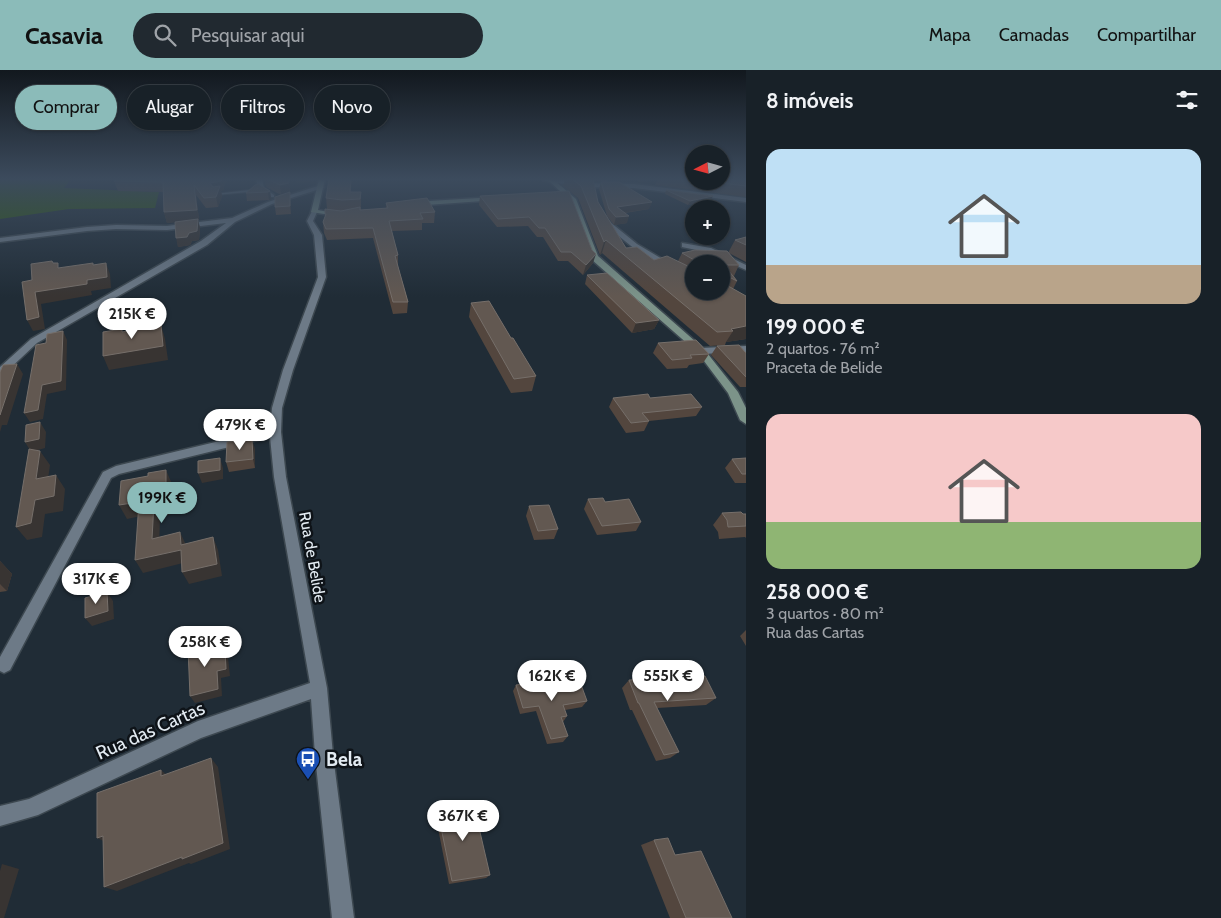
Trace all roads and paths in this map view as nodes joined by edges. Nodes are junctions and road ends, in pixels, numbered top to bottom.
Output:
1 (237, 219) edge
2 (311, 219) edge
3 (581, 219) edge
4 (603, 219) edge
5 (234, 220) junction
6 (0, 240) edge
7 (685, 245) dead end
8 (746, 268) edge
9 (685, 276) edge
10 (746, 349) edge
11 (701, 351) junction
12 (0, 372) edge
13 (746, 420) edge
14 (275, 432) junction
15 (4, 665) dead end
16 (319, 688) junction
17 (0, 816) edge
18 (343, 918) edge

1 - 5 street
2 - 14 street, Rua de Belide
3 - 11 main road
4 - 9 street
5 - 6 street
5 - 12 street
7 - 8 street
10 - 11 street
11 - 13 main road
14 - 15 street
14 - 16 street, Rua de Belide
16 - 17 street, Rua das Cartas
16 - 18 street, Rua de Belide

